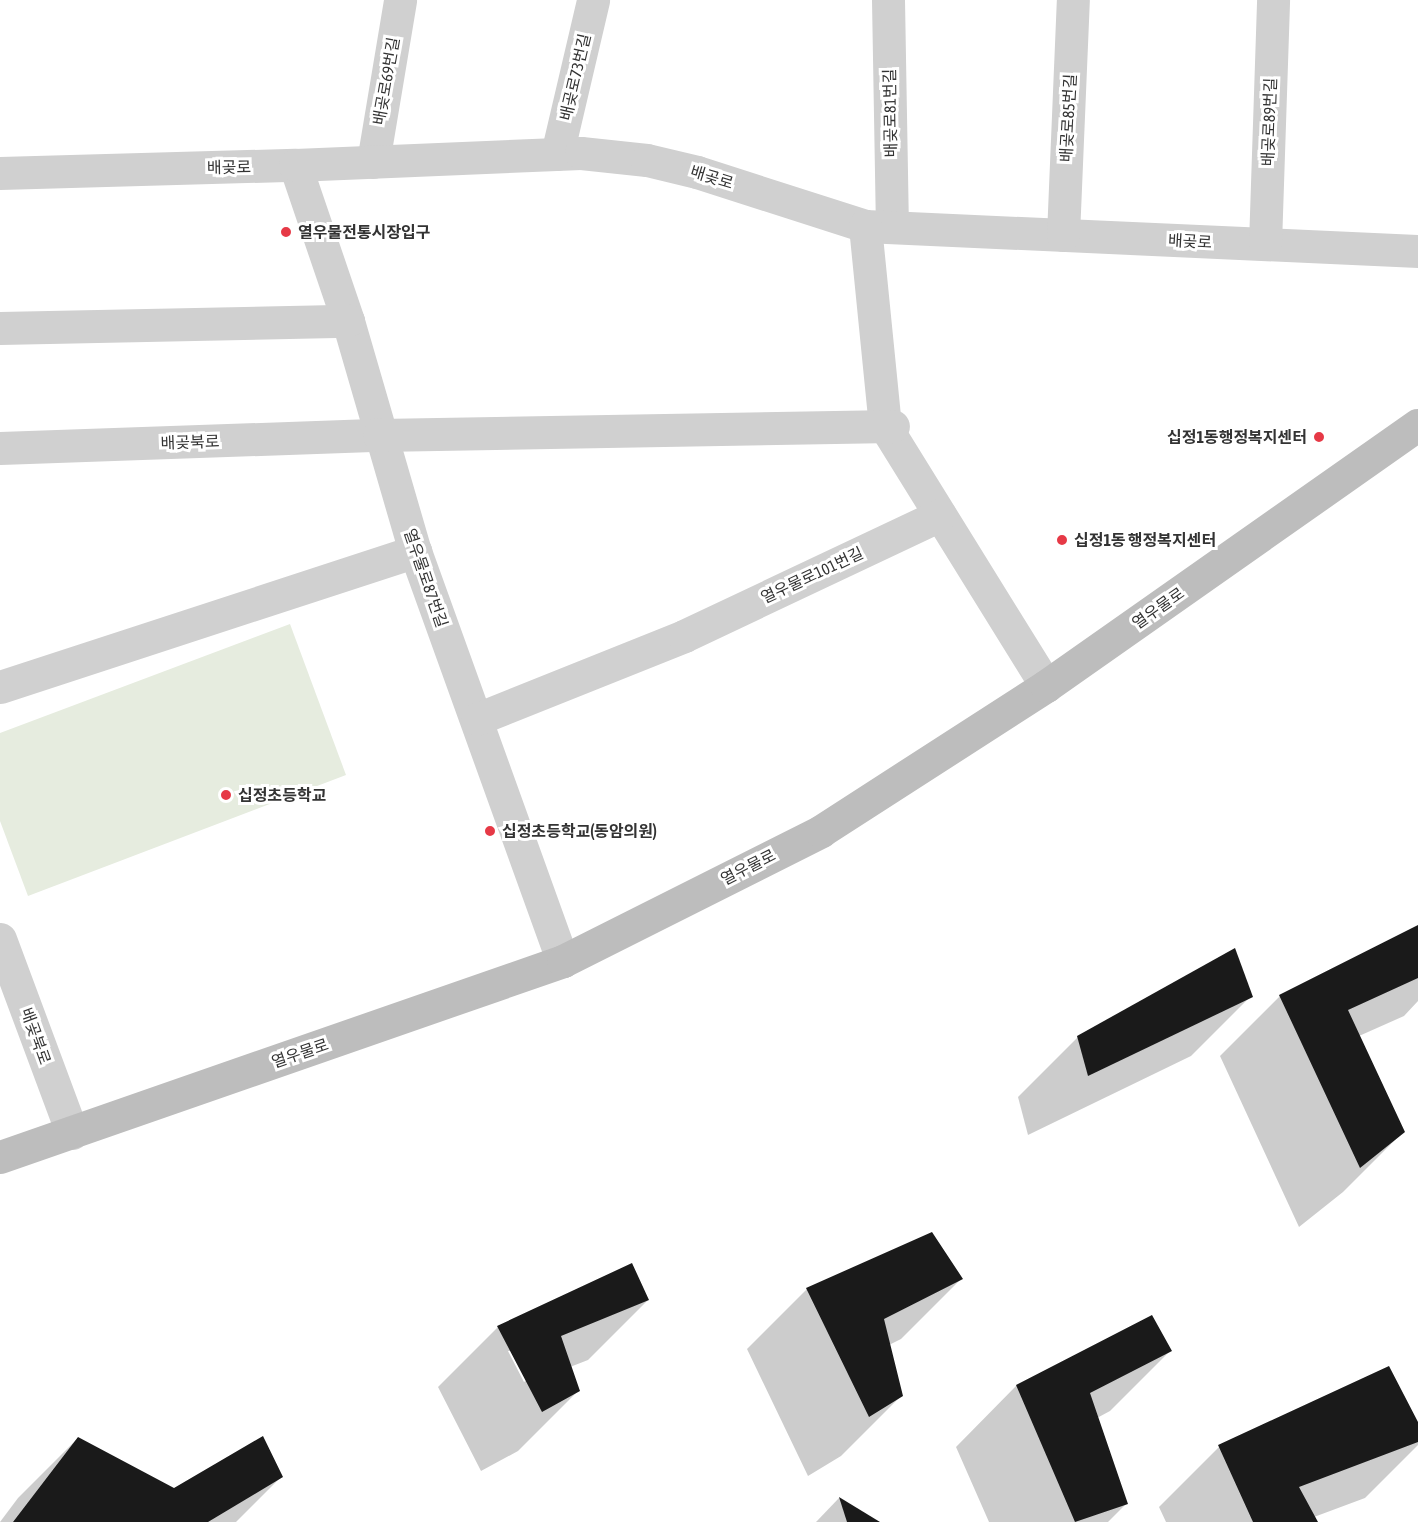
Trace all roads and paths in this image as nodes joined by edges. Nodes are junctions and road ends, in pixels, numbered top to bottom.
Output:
1 (400, 0) edge
2 (593, 0) edge
3 (888, 0) edge
4 (1073, 0) edge
5 (1273, 0) edge
6 (557, 154) junction
7 (372, 162) junction
8 (295, 165) junction
9 (0, 173) edge
10 (879, 226) junction
11 (1063, 235) junction
12 (1265, 244) junction
13 (1418, 251) edge
14 (348, 321) junction
15 (0, 328) edge
16 (1418, 425) edge
17 (889, 426) junction
18 (380, 435) junction
19 (0, 448) edge
20 (940, 514) junction
21 (415, 551) junction
22 (1046, 686) junction
23 (0, 687) edge
24 (477, 719) junction
25 (0, 939) edge
26 (563, 961) junction
27 (72, 1133) junction
28 (0, 1157) edge

1 - 7 street, 배곶로69번길
2 - 6 street, 배곶로73번길
3 - 10 street, 배곶로81번길
4 - 11 street, 배곶로85번길
5 - 12 street, 배곶로89번길
6 - 7 street, 배곶로
6 - 10 street, 배곶로
7 - 8 street, 배곶로
8 - 9 street, 배곶로
8 - 14 street, 열우물로87번길
10 - 11 street, 배곶로
10 - 17 street
11 - 12 street, 배곶로
12 - 13 street, 배곶로
14 - 15 street
14 - 18 street, 열우물로87번길
16 - 22 main road, 열우물로
17 - 18 street
17 - 20 street
18 - 19 street, 배곶북로
18 - 21 street, 열우물로87번길
20 - 22 street
20 - 24 street, 열우물로101번길
21 - 23 street
21 - 24 street, 열우물로87번길
22 - 26 main road, 열우물로
24 - 26 street, 열우물로87번길
25 - 27 street, 배곶북로
26 - 27 main road, 열우물로
27 - 28 main road, 열우물로

